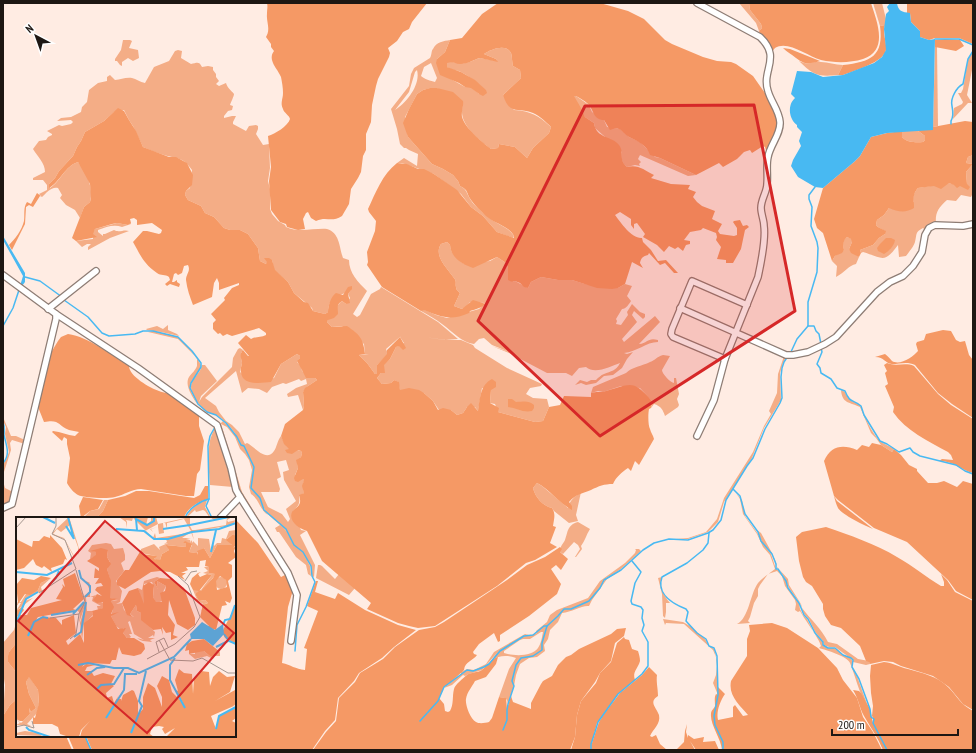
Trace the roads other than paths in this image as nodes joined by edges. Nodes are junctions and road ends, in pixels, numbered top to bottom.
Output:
1 (697, 3) edge
2 (973, 224) edge
3 (96, 271) dead end
4 (3, 275) edge
5 (746, 304) junction
6 (680, 308) junction
7 (48, 309) junction
8 (56, 314) junction
9 (735, 332) junction
10 (725, 359) junction
11 (697, 436) dead end
12 (240, 497) junction
13 (3, 508) edge
14 (221, 517) edge
15 (291, 640) dead end

1 - 5 street
2 - 9 street
3 - 7 street
4 - 7 street
5 - 6 street
5 - 9 street
6 - 9 street
6 - 10 street
7 - 8 street
8 - 12 street
8 - 13 street
9 - 10 street
10 - 11 street
12 - 14 street
12 - 15 street

